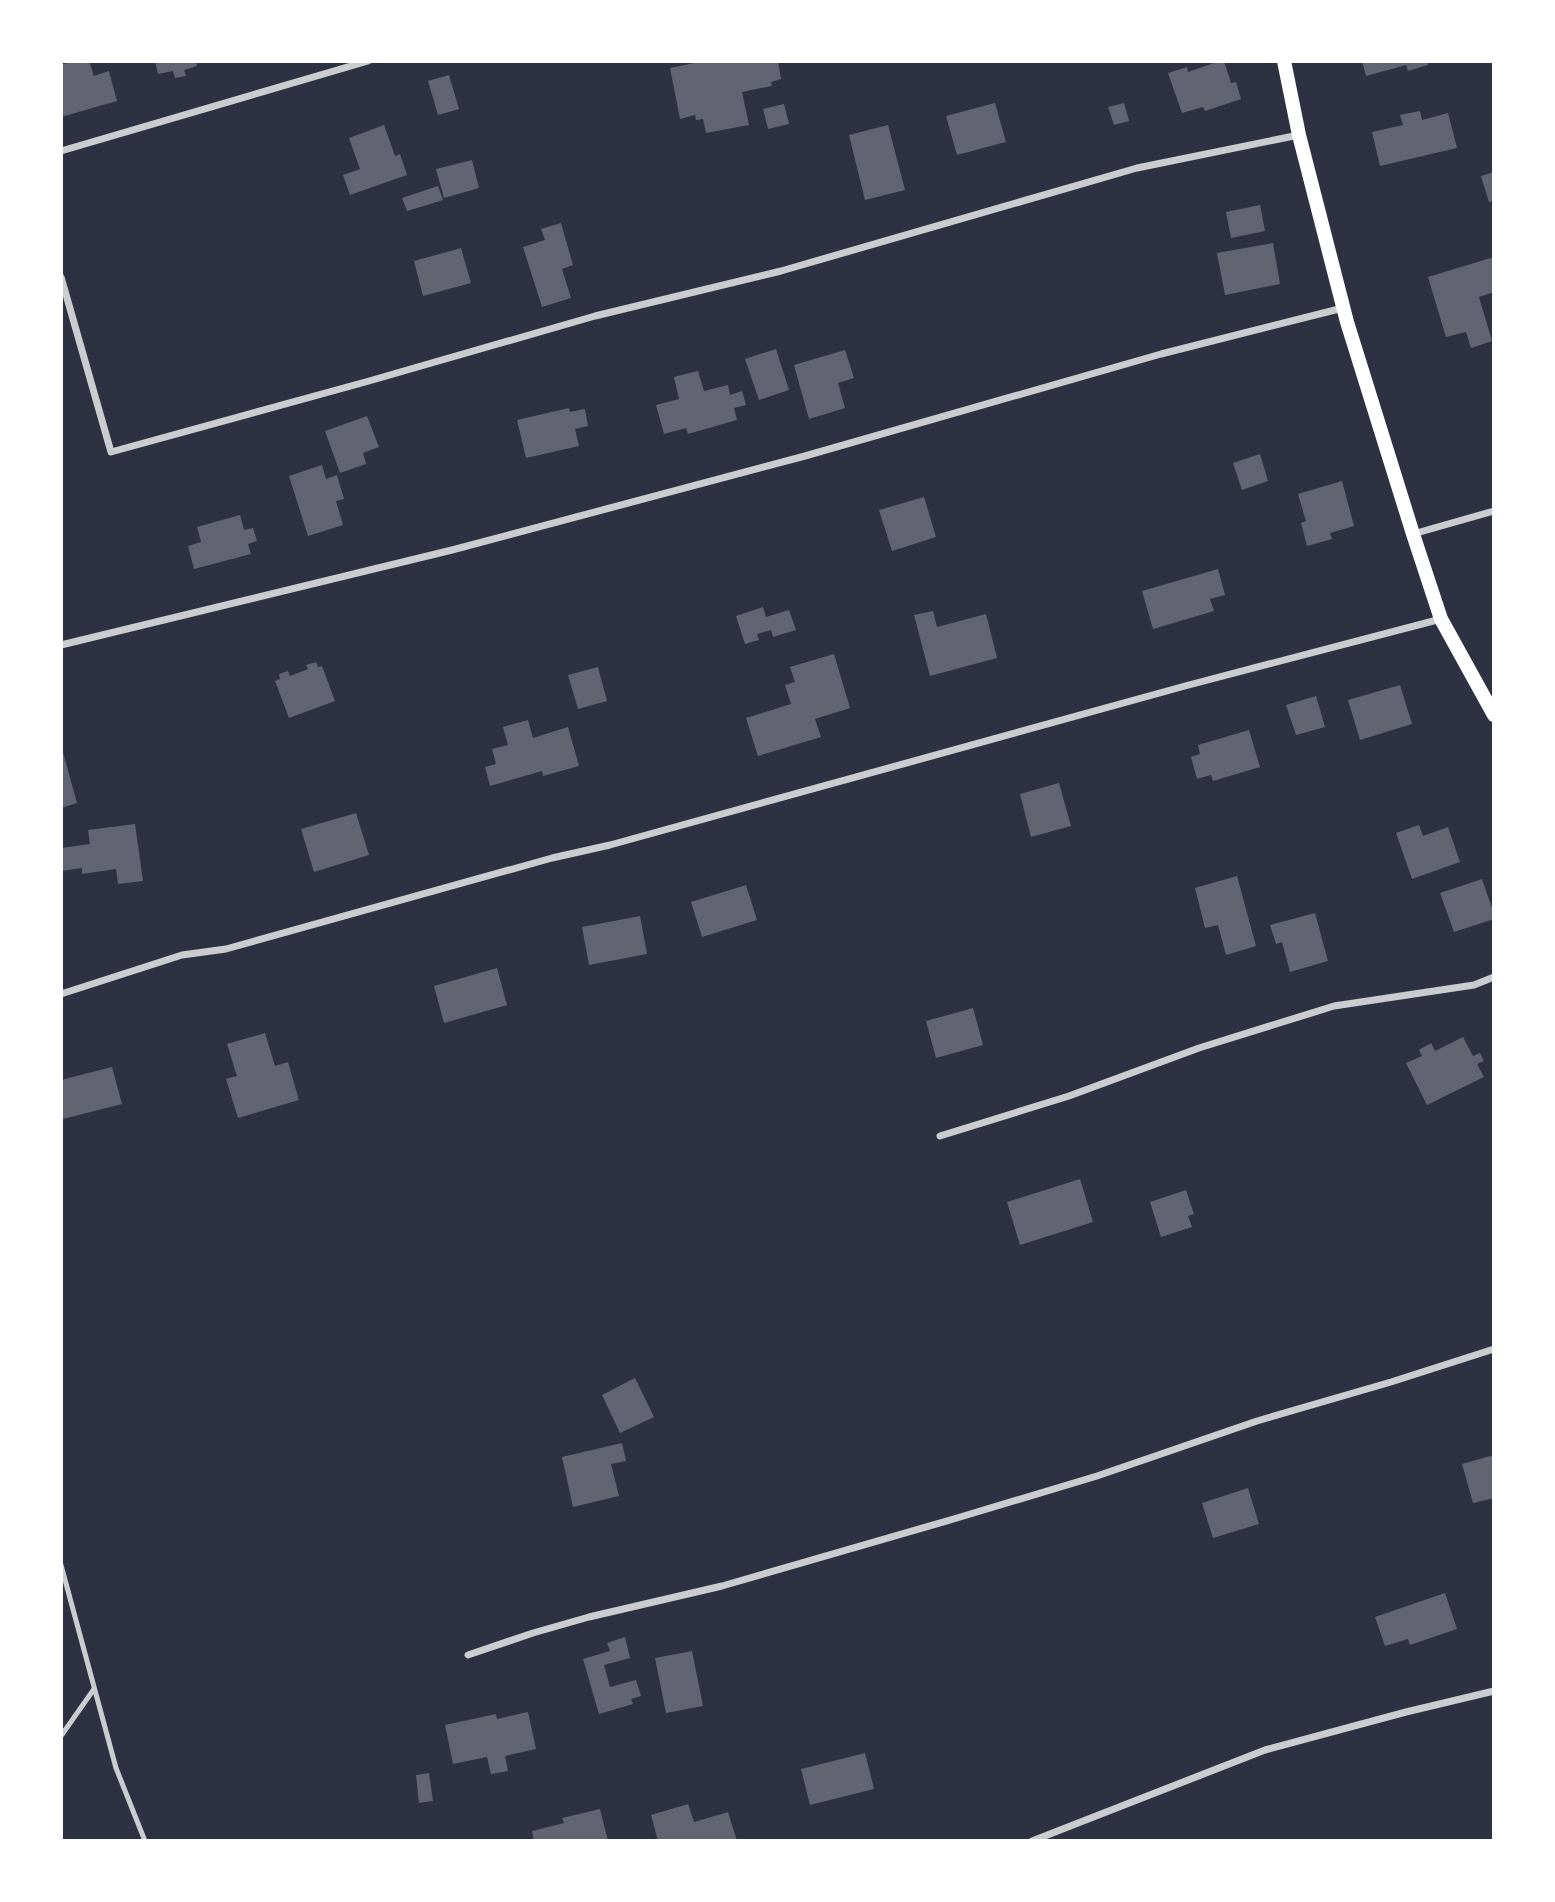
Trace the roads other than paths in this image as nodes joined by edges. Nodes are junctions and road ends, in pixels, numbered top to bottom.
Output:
1 (368, 61) edge
2 (1284, 61) edge
3 (1299, 135) junction
4 (61, 151) edge
5 (61, 278) edge
6 (1343, 308) junction
7 (1494, 511) edge
8 (1413, 534) junction
9 (1441, 619) junction
10 (61, 645) edge
11 (1494, 715) edge
12 (1494, 977) edge
13 (61, 994) edge
14 (940, 1136) dead end
15 (1494, 1349) edge
16 (61, 1565) edge
17 (468, 1655) dead end
18 (94, 1689) junction
19 (1494, 1691) edge
20 (61, 1736) edge
21 (145, 1841) edge
22 (1032, 1841) edge

1 - 4 street
2 - 3 main road
3 - 5 street
3 - 6 main road
6 - 8 main road
6 - 10 street
7 - 8 street
8 - 9 main road
9 - 11 main road
9 - 13 street
12 - 14 street
15 - 17 street
16 - 18 lane
18 - 20 lane
18 - 21 lane
19 - 22 street

